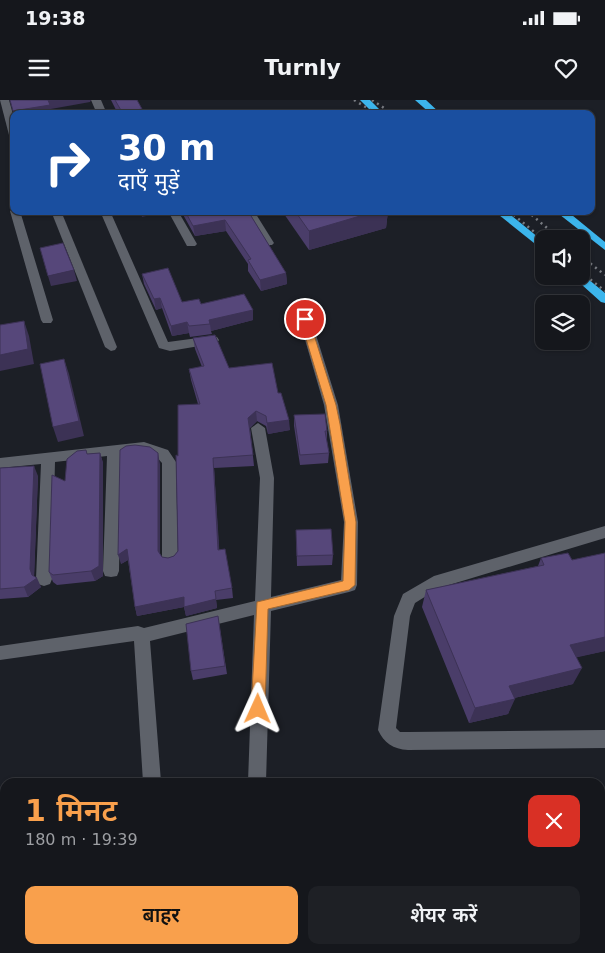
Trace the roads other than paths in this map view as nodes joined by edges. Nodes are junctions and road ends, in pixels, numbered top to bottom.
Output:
1 (4, 100) edge
2 (365, 100) edge
3 (420, 100) edge
4 (376, 110) edge
5 (432, 110) edge
6 (10, 121) edge
7 (13, 215) edge
8 (58, 215) edge
9 (107, 215) edge
10 (175, 215) edge
11 (251, 215) edge
12 (504, 215) edge
13 (565, 215) edge
14 (535, 241) edge
15 (268, 243) edge
16 (191, 244) dead end
17 (605, 247) edge
18 (590, 280) edge
19 (589, 285) edge
20 (605, 290) edge
21 (605, 299) edge
22 (305, 319) dead end
23 (47, 320) dead end
24 (214, 340) edge
25 (111, 348) dead end
26 (258, 428) dead end
27 (114, 450) junction
28 (48, 458) junction
29 (0, 463) edge
30 (605, 532) edge
31 (170, 560) edge
32 (111, 571) dead end
33 (44, 579) dead end
34 (262, 606) junction
35 (141, 636) junction
36 (0, 653) edge
37 (605, 739) edge
38 (152, 778) edge
39 (257, 778) edge

1 - 6 street
2 - 4 highway
3 - 5 highway
7 - 23 street
8 - 25 street
9 - 24 street
10 - 16 street
11 - 15 street
12 - 14 highway
13 - 17 highway
18 - 20 highway
19 - 21 highway
22 - 34 street
26 - 34 street
27 - 28 street
27 - 31 street
27 - 32 street
28 - 29 street
28 - 33 street
30 - 37 street
34 - 35 street
34 - 39 street
35 - 36 street
35 - 38 street

